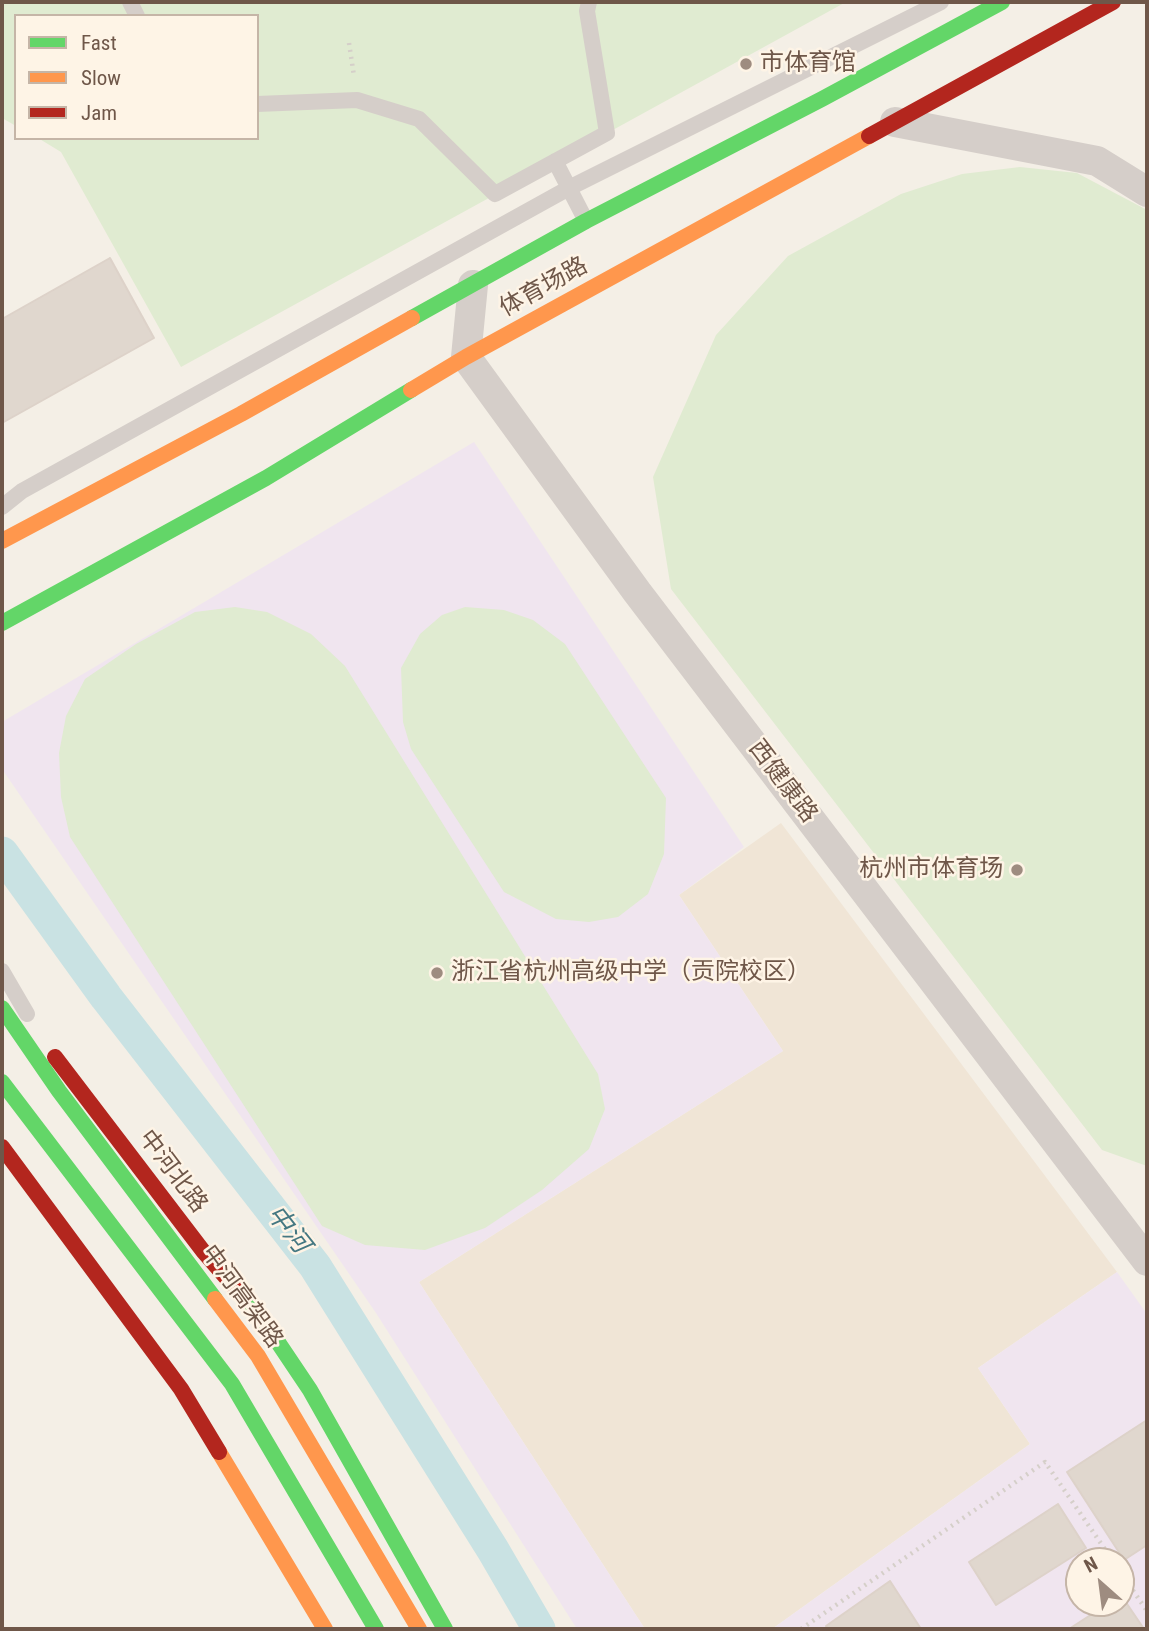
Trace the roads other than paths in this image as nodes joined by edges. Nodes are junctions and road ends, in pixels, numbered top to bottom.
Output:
1 (590, 2) edge
2 (944, 2) edge
3 (1002, 2) edge
4 (1113, 2) edge
5 (822, 99) junction
6 (259, 104) edge
7 (895, 122) junction
8 (555, 161) junction
9 (569, 188) junction
10 (1147, 192) edge
11 (586, 221) junction
12 (473, 285) junction
13 (466, 357) junction
14 (232, 398) junction
15 (2, 507) edge
16 (2, 541) edge
17 (2, 624) edge
18 (2, 971) edge
19 (2, 1005) edge
20 (40, 1035) junction
21 (2, 1082) edge
22 (2, 1147) edge
23 (1147, 1261) edge
24 (325, 1629) edge
25 (376, 1629) edge
26 (419, 1629) edge
27 (445, 1629) edge

1 - 8 lane
2 - 5 lane
2 - 9 lane
3 - 5 main road, 体育场路
4 - 7 main road, 体育场路
5 - 11 main road, 体育场路
6 - 8 lane
7 - 10 street
7 - 13 main road, 体育场路
8 - 9 lane
9 - 11 lane
9 - 14 lane
11 - 12 main road, 体育场路
12 - 13 street
12 - 14 main road, 体育场路
13 - 17 main road, 体育场路
13 - 23 street, 西健康路
14 - 15 lane
14 - 16 main road, 体育场路
18 - 20 lane
19 - 20 main road, 中河北路
19 - 26 main road, 中河高架路
20 - 27 main road, 中河北路
21 - 25 main road
22 - 24 main road

